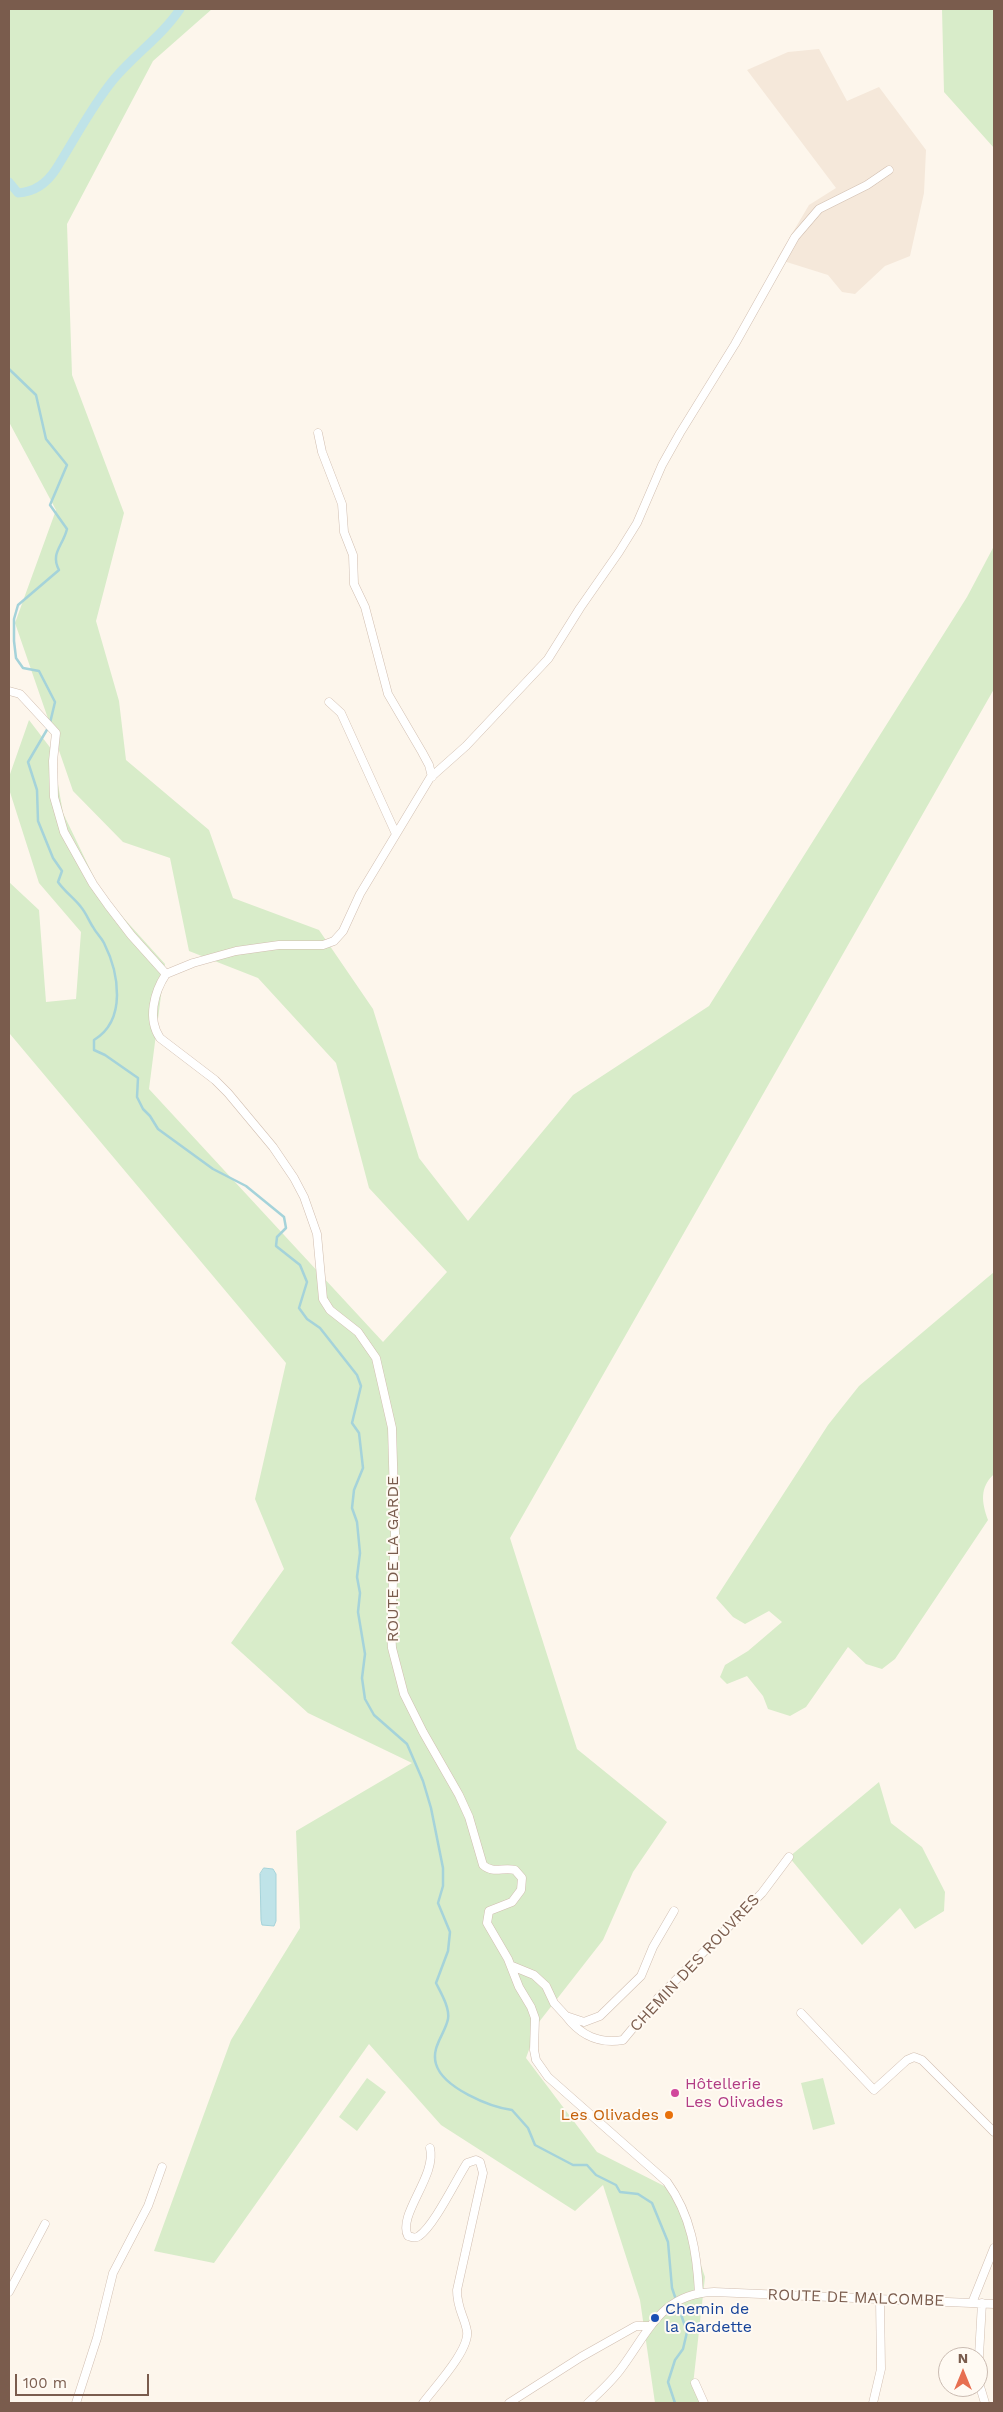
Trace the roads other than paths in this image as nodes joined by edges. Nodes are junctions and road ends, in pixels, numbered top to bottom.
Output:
1 (889, 170) dead end
2 (318, 433) dead end
3 (9, 691) edge
4 (330, 702) dead end
5 (432, 776) junction
6 (396, 834) junction
7 (166, 974) junction
8 (789, 1857) dead end
9 (674, 1911) dead end
10 (512, 1966) junction
11 (801, 2013) dead end
12 (566, 2016) junction
13 (994, 2132) edge
14 (430, 2148) dead end
15 (162, 2167) dead end
16 (45, 2224) dead end
17 (994, 2248) edge
18 (9, 2292) edge
19 (699, 2292) junction
20 (880, 2299) junction
21 (972, 2303) junction
22 (982, 2304) junction
23 (994, 2304) edge
24 (650, 2326) junction
25 (980, 2347) edge
26 (695, 2383) dead end
27 (76, 2403) edge
28 (423, 2403) edge
29 (509, 2403) edge
30 (588, 2403) edge
31 (704, 2403) edge
32 (873, 2403) edge

1 - 5 street
2 - 5 street
3 - 7 street
4 - 6 street
5 - 6 street
6 - 7 street
7 - 10 street, ROUTE DE LA GARDE
8 - 12 street, CHEMIN DES ROUVRES
9 - 12 street
10 - 12 street
10 - 19 street, ROUTE DE LA GARDE
11 - 13 street
14 - 28 street
15 - 27 street
16 - 18 street
17 - 21 street
19 - 20 street, ROUTE DE MALCOMBE
19 - 24 street, ROUTE DE MALCOMBE
20 - 21 street, ROUTE DE MALCOMBE
20 - 32 street
21 - 22 street, ROUTE DE MALCOMBE
22 - 23 street, ROUTE DE MALCOMBE
22 - 25 street
24 - 29 street
24 - 30 street, ROUTE DE MALCOMBE
26 - 31 street

